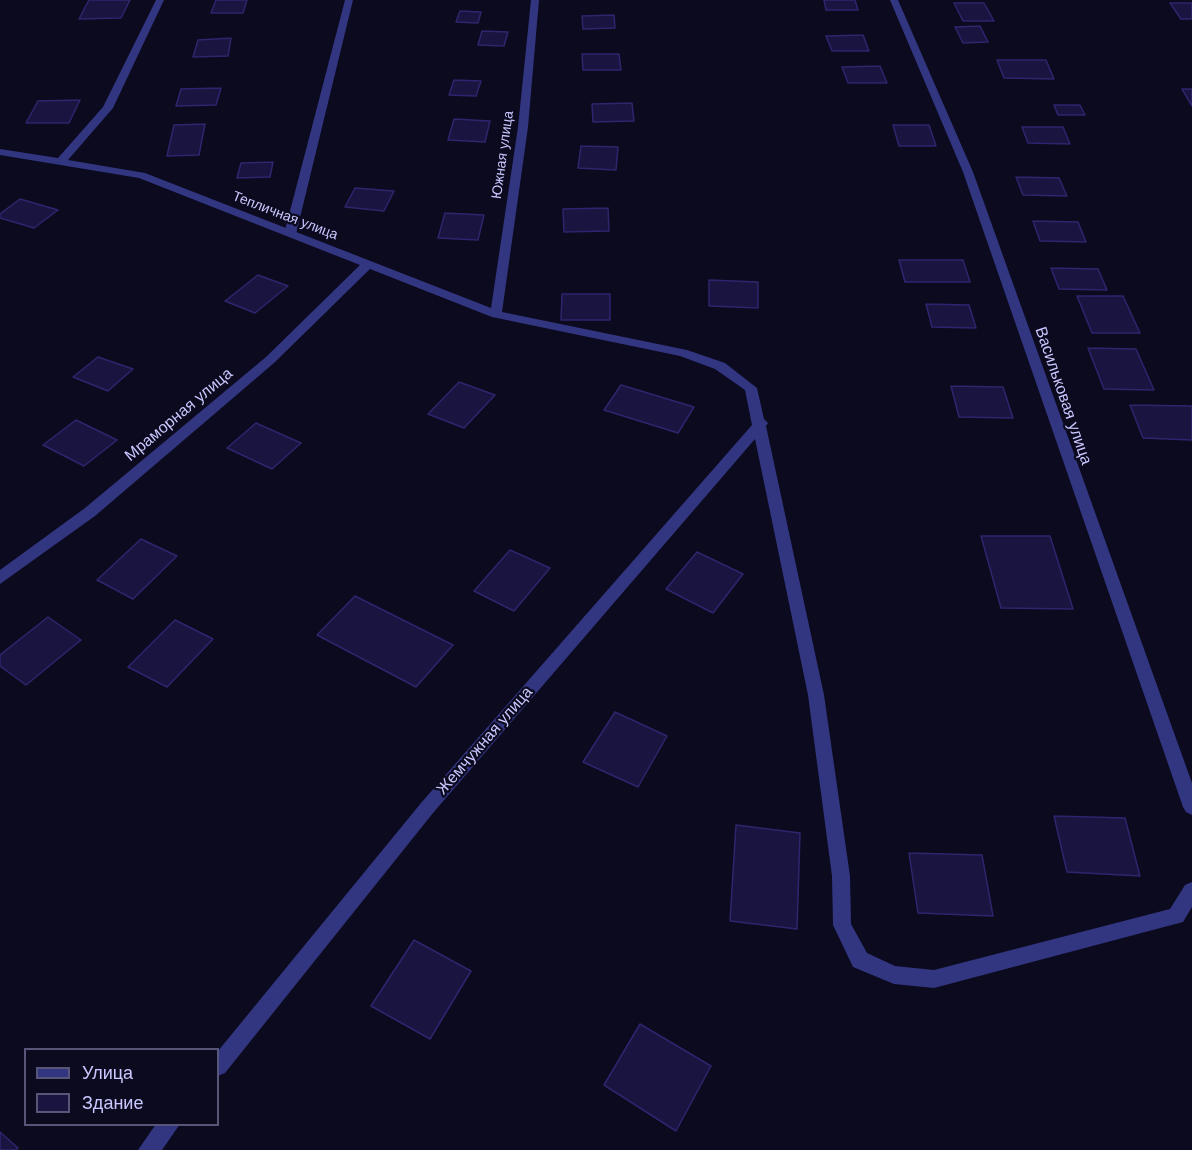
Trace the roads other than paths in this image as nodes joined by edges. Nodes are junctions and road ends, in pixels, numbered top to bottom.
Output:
1 (160, 0) edge
2 (349, 0) edge
3 (535, 0) edge
4 (894, 0) edge
5 (1, 153) edge
6 (61, 162) junction
7 (290, 234) junction
8 (368, 264) junction
9 (496, 314) junction
10 (761, 423) junction
11 (0, 578) edge
12 (1192, 807) edge
13 (1192, 891) edge
14 (219, 1065) edge
15 (169, 1126) edge
16 (150, 1150) edge

1 - 6 street
2 - 7 street
3 - 9 street, Южная улица
4 - 12 street, Васильковая улица
5 - 6 street, Тепличная улица
6 - 7 street, Тепличная улица
7 - 8 street, Тепличная улица
8 - 9 street, Тепличная улица
8 - 11 street, Мраморная улица
9 - 10 street, Тепличная улица
10 - 13 street, Тепличная улица
10 - 14 street, Жемчужная улица
15 - 16 street

